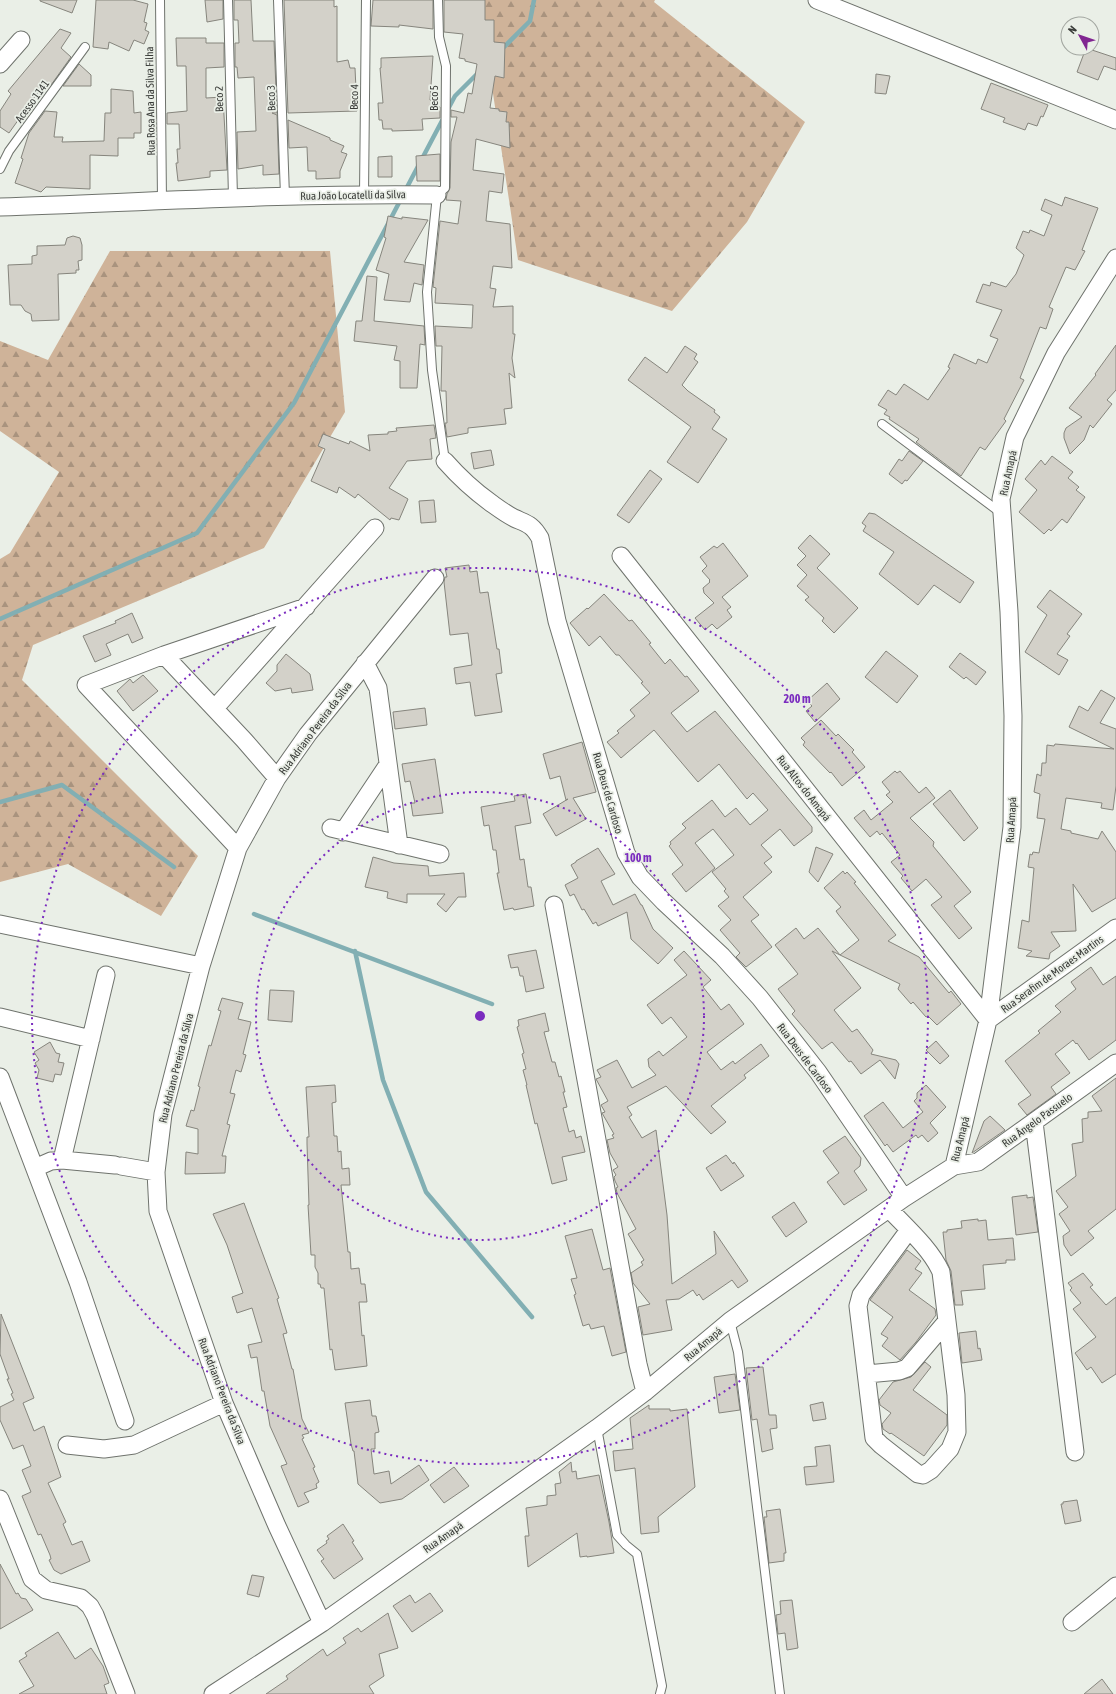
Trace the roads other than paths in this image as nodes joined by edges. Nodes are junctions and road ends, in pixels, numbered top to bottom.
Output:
1 (160, 0) edge
2 (228, 0) edge
3 (278, 0) edge
4 (366, 0) edge
5 (438, 0) edge
6 (817, 0) edge
7 (21, 40) dead end
8 (85, 47) dead end
9 (0, 64) edge
10 (1116, 120) edge
11 (0, 169) edge
12 (364, 194) junction
13 (437, 195) junction
14 (285, 196) junction
15 (233, 197) junction
16 (162, 201) junction
17 (0, 207) edge
18 (1116, 258) edge
19 (882, 424) dead end
20 (445, 461) joint
21 (1002, 514) junction
22 (375, 528) dead end
23 (621, 556) dead end
24 (435, 578) dead end
25 (306, 607) junction
26 (164, 655) junction
27 (365, 662) junction
28 (215, 708) junction
29 (387, 766) junction
30 (277, 778) junction
31 (399, 845) junction
32 (238, 848) junction
33 (440, 854) dead end
34 (554, 905) dead end
35 (0, 924) edge
36 (1116, 928) edge
37 (201, 966) junction
38 (106, 975) dead end
39 (0, 1017) edge
40 (988, 1020) junction
41 (91, 1039) junction
42 (1116, 1063) edge
43 (0, 1077) edge
44 (1034, 1122) junction
45 (62, 1160) junction
46 (954, 1166) junction
47 (35, 1168) junction
48 (156, 1172) junction
49 (904, 1198) junction
50 (889, 1209) junction
51 (908, 1230) junction
52 (730, 1321) junction
53 (947, 1321) junction
54 (868, 1374) junction
55 (645, 1392) junction
56 (224, 1403) junction
57 (125, 1421) dead end
58 (597, 1428) junction
59 (66, 1445) dead end
60 (1075, 1452) dead end
61 (0, 1499) edge
62 (1116, 1586) edge
63 (1072, 1622) dead end
64 (322, 1623) junction
65 (126, 1694) edge
66 (213, 1694) edge
67 (660, 1694) edge
68 (780, 1694) edge

1 - 16 lane, Rua Rosa Ana da Silva Filha
2 - 15 lane, Beco 2
3 - 14 lane, Beco 3
4 - 12 lane, Beco 4
5 - 13 lane, Beco 5
6 - 10 street
7 - 9 street
8 - 11 lane, Acesso 1141
12 - 13 street, Rua João Locatelli da Silva
12 - 14 street, Rua João Locatelli da Silva
13 - 20 lane
14 - 15 street, Rua João Locatelli da Silva
15 - 16 street, Rua João Locatelli da Silva
16 - 17 street, Rua João Locatelli da Silva
18 - 21 street, Rua Amapá
19 - 21 lane
20 - 49 street, Rua Deus de Cardoso
21 - 40 street, Rua Amapá
22 - 25 street
23 - 40 street, Rua Altos do Amapá
24 - 27 street, Rua Adriano Pereira da Silva
25 - 26 street
25 - 28 street
26 - 28 street
26 - 32 street
27 - 29 street
27 - 30 street, Rua Adriano Pereira da Silva
28 - 30 street
29 - 31 street
29 - 31 street
30 - 32 street, Rua Adriano Pereira da Silva
31 - 33 street
32 - 37 street, Rua Adriano Pereira da Silva
34 - 55 street
35 - 37 street
36 - 40 street, Rua Serafim de Moraes Martins
37 - 48 street, Rua Adriano Pereira da Silva
38 - 41 street
39 - 41 street
40 - 46 street, Rua Amapá
41 - 45 street
42 - 44 street, Rua Ângelo Passuelo
43 - 47 street
44 - 46 street, Rua Ângelo Passuelo
44 - 60 street
45 - 47 street
45 - 48 street
46 - 49 street, Rua Amapá
47 - 57 street
48 - 56 street, Rua Adriano Pereira da Silva
49 - 50 street, Rua Amapá
50 - 51 street
50 - 52 street, Rua Amapá
51 - 53 street
51 - 54 street
52 - 55 street, Rua Amapá
52 - 68 lane
53 - 54 street
53 - 54 street
55 - 58 street, Rua Amapá
56 - 59 street
56 - 64 street, Rua Adriano Pereira da Silva
58 - 64 street, Rua Amapá
58 - 67 lane
61 - 65 street
62 - 63 street
64 - 66 street, Rua Amapá

